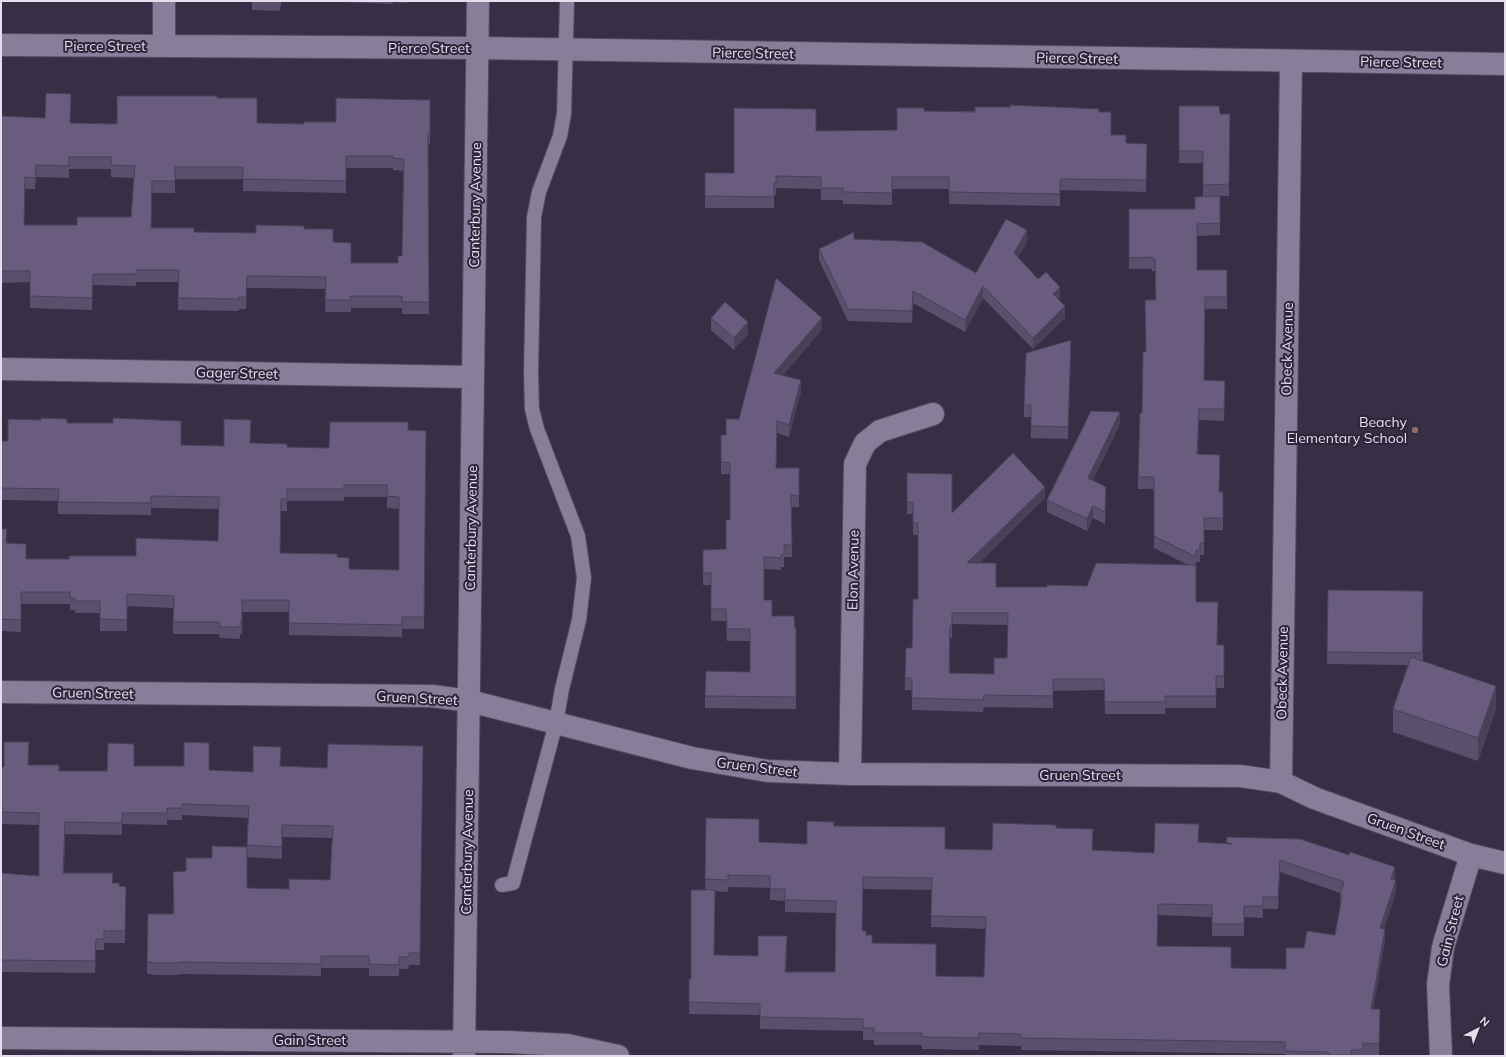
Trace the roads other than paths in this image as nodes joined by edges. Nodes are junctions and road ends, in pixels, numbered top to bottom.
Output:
1 (164, 1) edge
2 (478, 1) edge
3 (567, 1) edge
4 (1, 44) edge
5 (164, 46) junction
6 (478, 48) junction
7 (564, 50) junction
8 (1291, 61) junction
9 (1505, 64) edge
10 (1, 369) edge
11 (472, 377) junction
12 (933, 414) dead end
13 (1, 692) edge
14 (470, 701) junction
15 (556, 723) junction
16 (850, 774) junction
17 (1281, 782) junction
18 (1471, 855) junction
19 (1505, 863) edge
20 (502, 885) dead end
21 (1, 1038) edge
22 (464, 1049) edge
23 (618, 1056) edge
24 (1441, 1056) edge

1 - 5 street
2 - 6 street, Canterbury Avenue
3 - 7 lane
4 - 5 street, Pierce Street
5 - 6 street, Pierce Street
6 - 7 street, Pierce Street
6 - 11 street, Canterbury Avenue
7 - 8 street, Pierce Street
7 - 15 lane
8 - 9 street, Pierce Street
8 - 17 street, Obeck Avenue
10 - 11 street, Gager Street
11 - 14 street, Canterbury Avenue
12 - 16 street, Elon Avenue
13 - 14 street, Gruen Street
14 - 15 street, Gruen Street
14 - 22 street, Canterbury Avenue
15 - 16 street, Gruen Street
15 - 20 lane
16 - 17 street, Gruen Street
17 - 18 street, Gruen Street
18 - 19 street, Gruen Street
18 - 24 street, Gain Street
21 - 22 street, Gain Street
22 - 23 street, Gain Street

